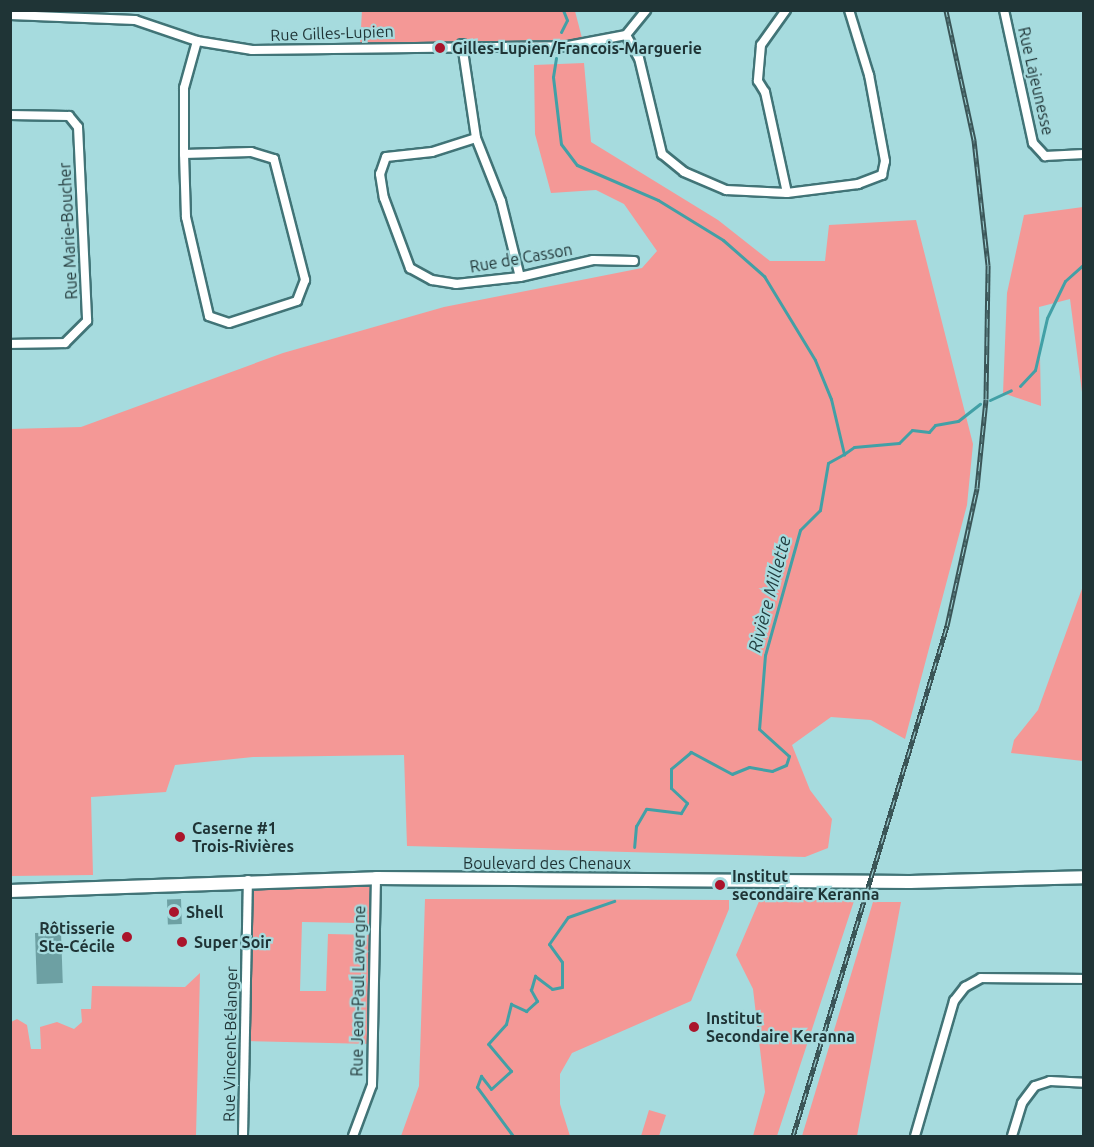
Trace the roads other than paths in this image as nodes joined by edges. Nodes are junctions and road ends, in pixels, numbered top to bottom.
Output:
1 (646, 10) edge
2 (786, 10) edge
3 (849, 10) edge
4 (1004, 10) edge
5 (79, 13) edge
6 (10, 15) edge
7 (626, 35) junction
8 (197, 41) junction
9 (462, 44) junction
10 (10, 115) edge
11 (476, 138) junction
12 (184, 154) junction
13 (1083, 154) edge
14 (787, 193) junction
15 (633, 261) dead end
16 (520, 277) junction
17 (10, 345) edge
18 (1083, 877) edge
19 (376, 878) junction
20 (248, 880) junction
21 (10, 891) edge
22 (1083, 979) edge
23 (1083, 1083) edge
24 (243, 1137) edge
25 (353, 1137) edge
26 (915, 1137) edge
27 (1012, 1137) edge

1 - 7 street
2 - 14 street
3 - 14 street
4 - 13 street, Rue Lajeunesse
5 - 6 street, Rue Gilles-Lupien
5 - 8 street, Rue Gilles-Lupien
7 - 9 street, Rue Gilles-Lupien
7 - 14 street
8 - 9 street, Rue Gilles-Lupien
8 - 12 street
9 - 11 street
10 - 17 street, Rue Marie-Boucher
11 - 16 street
11 - 16 street, Rue de Casson
12 - 12 street
15 - 16 street, Rue de Casson
18 - 19 main road, Boulevard des Chenaux
19 - 20 main road, Boulevard des Chenaux
19 - 25 street, Rue Jean-Paul Lavergne
20 - 21 main road, Boulevard des Chenaux
20 - 24 street, Rue Vincent-Bélanger
22 - 26 street
23 - 27 street

